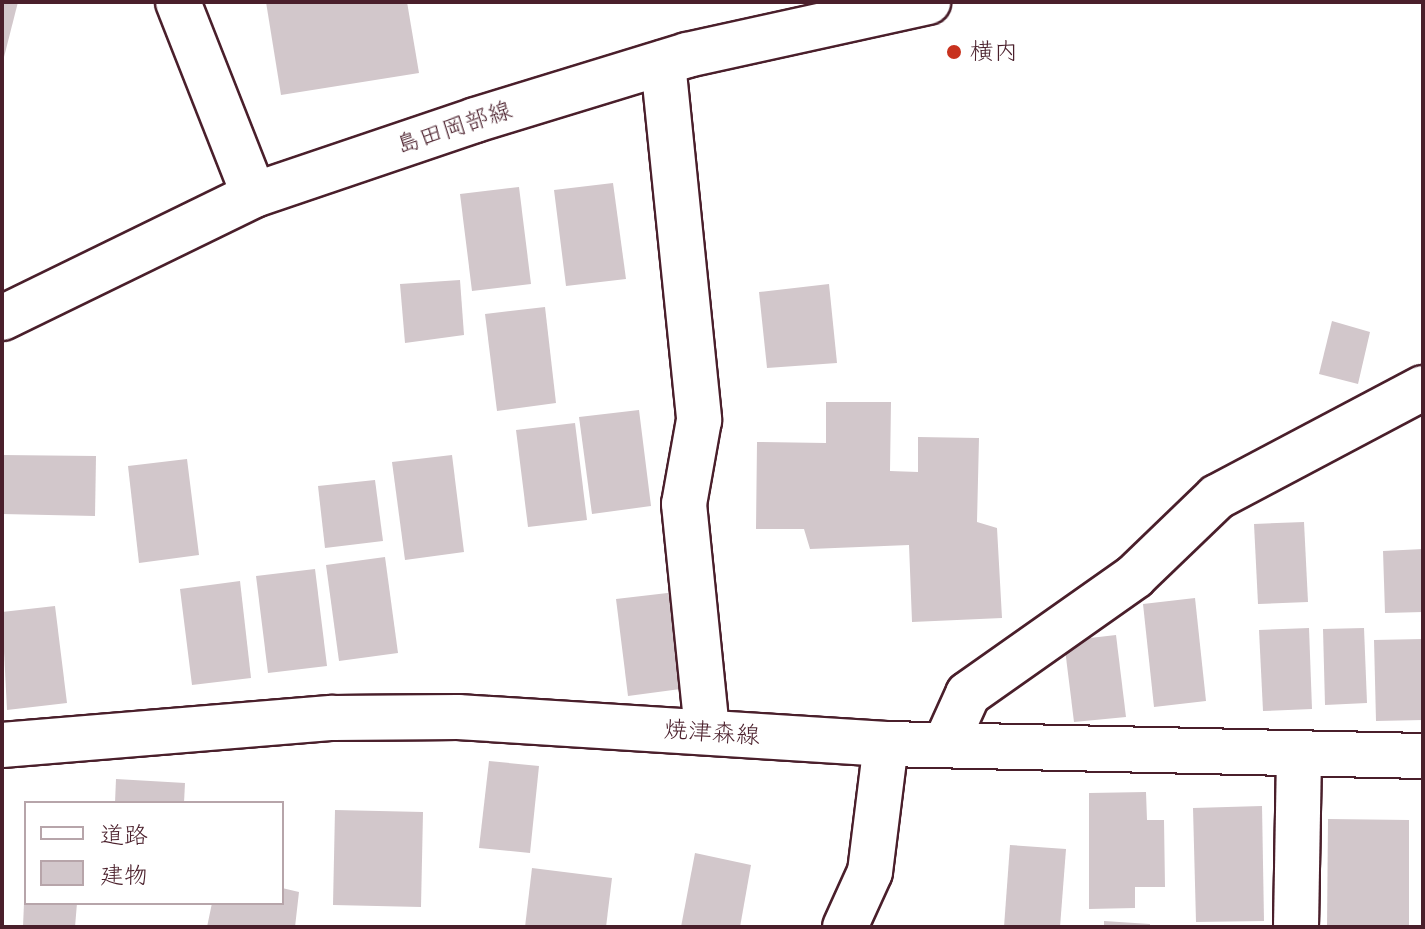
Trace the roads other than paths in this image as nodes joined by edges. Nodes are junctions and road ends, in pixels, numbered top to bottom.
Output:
1 (178, 2) edge
2 (928, 2) edge
3 (663, 63) junction
4 (254, 195) junction
5 (2, 318) edge
6 (1423, 388) edge
7 (707, 732) junction
8 (886, 744) junction
9 (2, 745) edge
10 (945, 745) junction
11 (1299, 755) junction
12 (1423, 756) edge
13 (845, 927) edge
14 (1296, 927) edge

1 - 4 main road
2 - 3 main road, 島田岡部線
3 - 4 main road, 島田岡部線
3 - 7 main road
4 - 5 main road, 島田岡部線
6 - 10 main road
7 - 8 main road, 焼津森線
7 - 9 main road, 焼津森線
8 - 10 main road, 焼津森線
8 - 13 main road
10 - 11 main road, 焼津森線
11 - 12 main road, 焼津森線
11 - 14 main road

